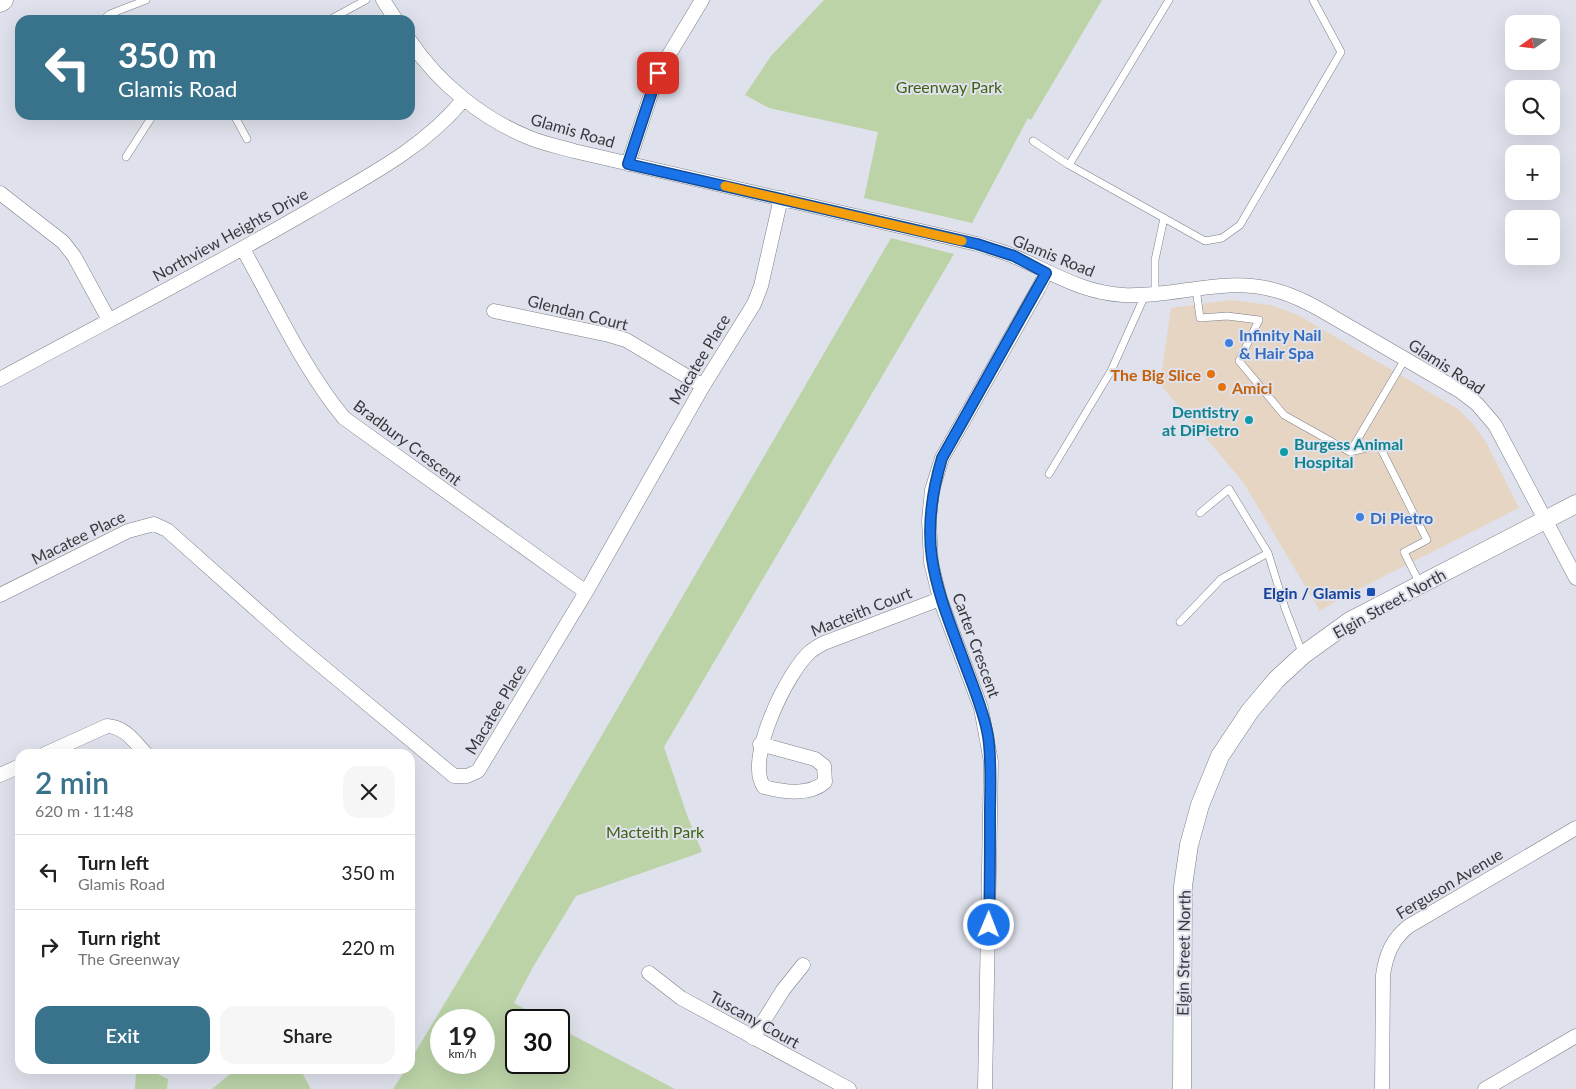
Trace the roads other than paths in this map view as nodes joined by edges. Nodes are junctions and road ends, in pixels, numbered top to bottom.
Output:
1 (3, 0) edge
2 (146, 0) edge
3 (366, 0) edge
4 (383, 0) edge
5 (702, 0) edge
6 (1169, 0) edge
7 (1313, 0) edge
8 (0, 2) edge
9 (109, 15) edge
10 (339, 15) edge
11 (393, 15) edge
12 (415, 47) edge
13 (463, 100) junction
14 (150, 120) edge
15 (236, 120) edge
16 (246, 139) dead end
17 (1033, 142) dead end
18 (126, 158) dead end
19 (628, 164) junction
20 (1069, 165) junction
21 (0, 193) edge
22 (781, 198) junction
23 (1164, 218) junction
24 (244, 249) junction
25 (1046, 273) junction
26 (1196, 287) junction
27 (1150, 294) junction
28 (494, 311) dead end
29 (109, 320) junction
30 (1405, 359) junction
31 (0, 379) edge
32 (703, 386) junction
33 (1350, 452) junction
34 (1049, 474) dead end
35 (1576, 504) edge
36 (1200, 513) dead end
37 (1545, 520) junction
38 (1268, 553) junction
39 (1576, 578) edge
40 (1421, 585) junction
41 (586, 592) junction
42 (0, 595) edge
43 (940, 599) junction
44 (1180, 622) dead end
45 (1303, 655) junction
46 (760, 744) junction
47 (55, 749) edge
48 (142, 749) edge
49 (15, 768) edge
50 (0, 775) edge
51 (1576, 828) edge
52 (803, 965) dead end
53 (649, 973) dead end
54 (1576, 1036) edge
55 (753, 1038) junction
56 (849, 1089) edge
57 (985, 1089) edge
58 (1182, 1089) edge
59 (1382, 1089) edge
60 (1485, 1089) edge

1 - 8 main road
2 - 9 lane
3 - 10 lane
4 - 11 street
5 - 19 street
6 - 20 lane
7 - 23 lane
12 - 13 street, Glamis Road
13 - 19 street, Glamis Road
13 - 24 street, Northview Heights Drive
14 - 18 lane
15 - 16 lane
17 - 20 lane
19 - 22 street, Glamis Road
20 - 23 lane
21 - 29 street
22 - 25 street, Glamis Road
22 - 32 street, Macatee Place
23 - 27 lane
24 - 29 street, Northview Heights Drive
24 - 41 street, Bradbury Crescent
25 - 27 street, Glamis Road
25 - 43 street, Carter Crescent
26 - 27 street, Glamis Road
26 - 30 street, Glamis Road
26 - 33 lane
27 - 34 lane
28 - 32 street, Glendan Court
29 - 31 street, Northview Heights Drive
30 - 33 lane
30 - 37 street, Glamis Road
32 - 41 street, Macatee Place
33 - 40 lane
35 - 37 street, Elgin Street North
36 - 38 lane
37 - 39 street
37 - 40 street, Elgin Street North
38 - 44 lane
38 - 45 lane
40 - 45 street, Elgin Street North
41 - 42 street, Macatee Place
43 - 46 street, Macteith Court
43 - 57 street, Carter Crescent
45 - 58 street, Elgin Street North
46 - 46 street, Macteith Court
47 - 48 street
49 - 50 street
51 - 59 street, Ferguson Avenue
52 - 55 street
53 - 55 street, Tuscany Court
54 - 60 street
55 - 56 street, Tuscany Court

